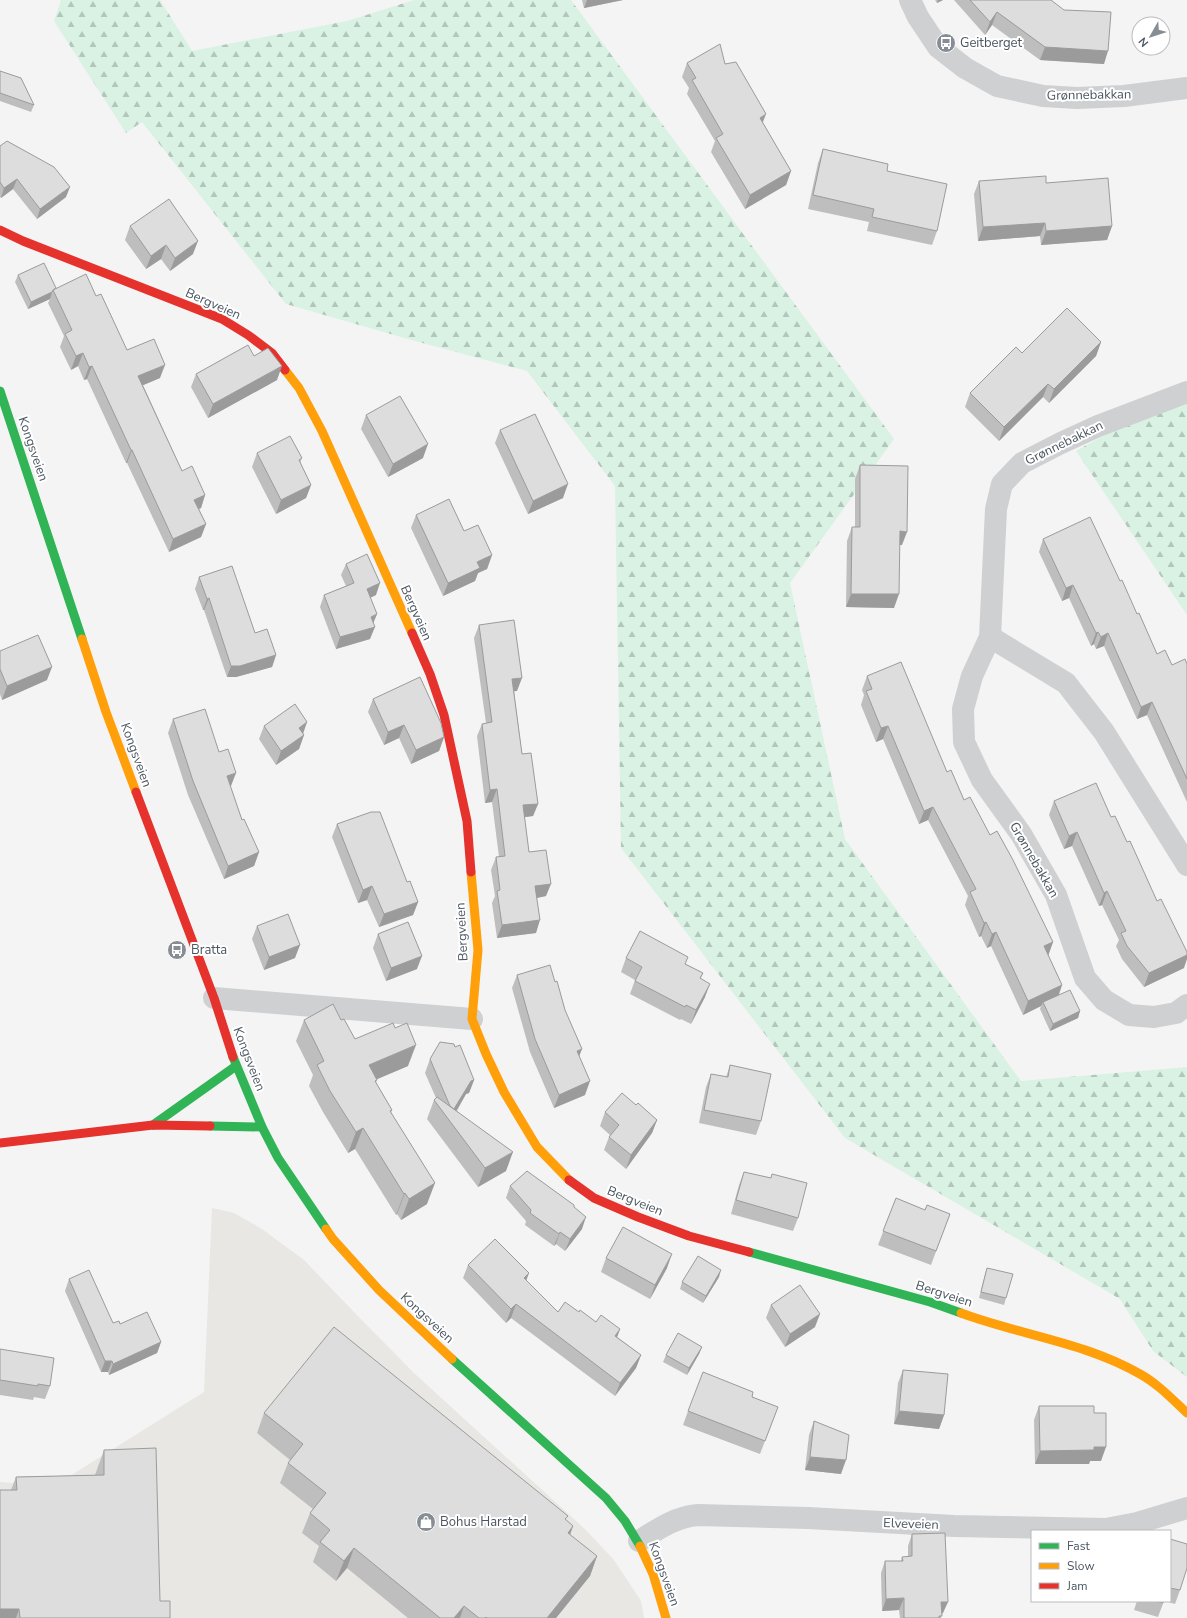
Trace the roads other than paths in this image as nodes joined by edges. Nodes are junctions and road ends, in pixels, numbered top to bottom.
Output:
1 (910, 0) edge
2 (1187, 88) edge
3 (0, 230) edge
4 (0, 391) edge
5 (1187, 392) edge
6 (990, 637) junction
7 (1187, 865) edge
8 (214, 998) junction
9 (1187, 1005) edge
10 (472, 1019) junction
11 (236, 1066) junction
12 (153, 1125) junction
13 (262, 1127) junction
14 (0, 1143) edge
15 (1187, 1413) edge
16 (1187, 1508) edge
17 (639, 1541) junction
18 (666, 1618) edge

1 - 2 street, Grønnebakkan
3 - 10 street, Bergveien
4 - 8 street, Kongsveien
5 - 6 street, Grønnebakkan
6 - 7 street
6 - 9 street, Grønnebakkan
8 - 10 street
8 - 11 street, Kongsveien
10 - 15 street, Bergveien
11 - 12 street
11 - 13 street, Kongsveien
12 - 13 street
12 - 14 street
13 - 17 street, Kongsveien
16 - 17 street, Elveveien
17 - 18 street, Kongsveien

